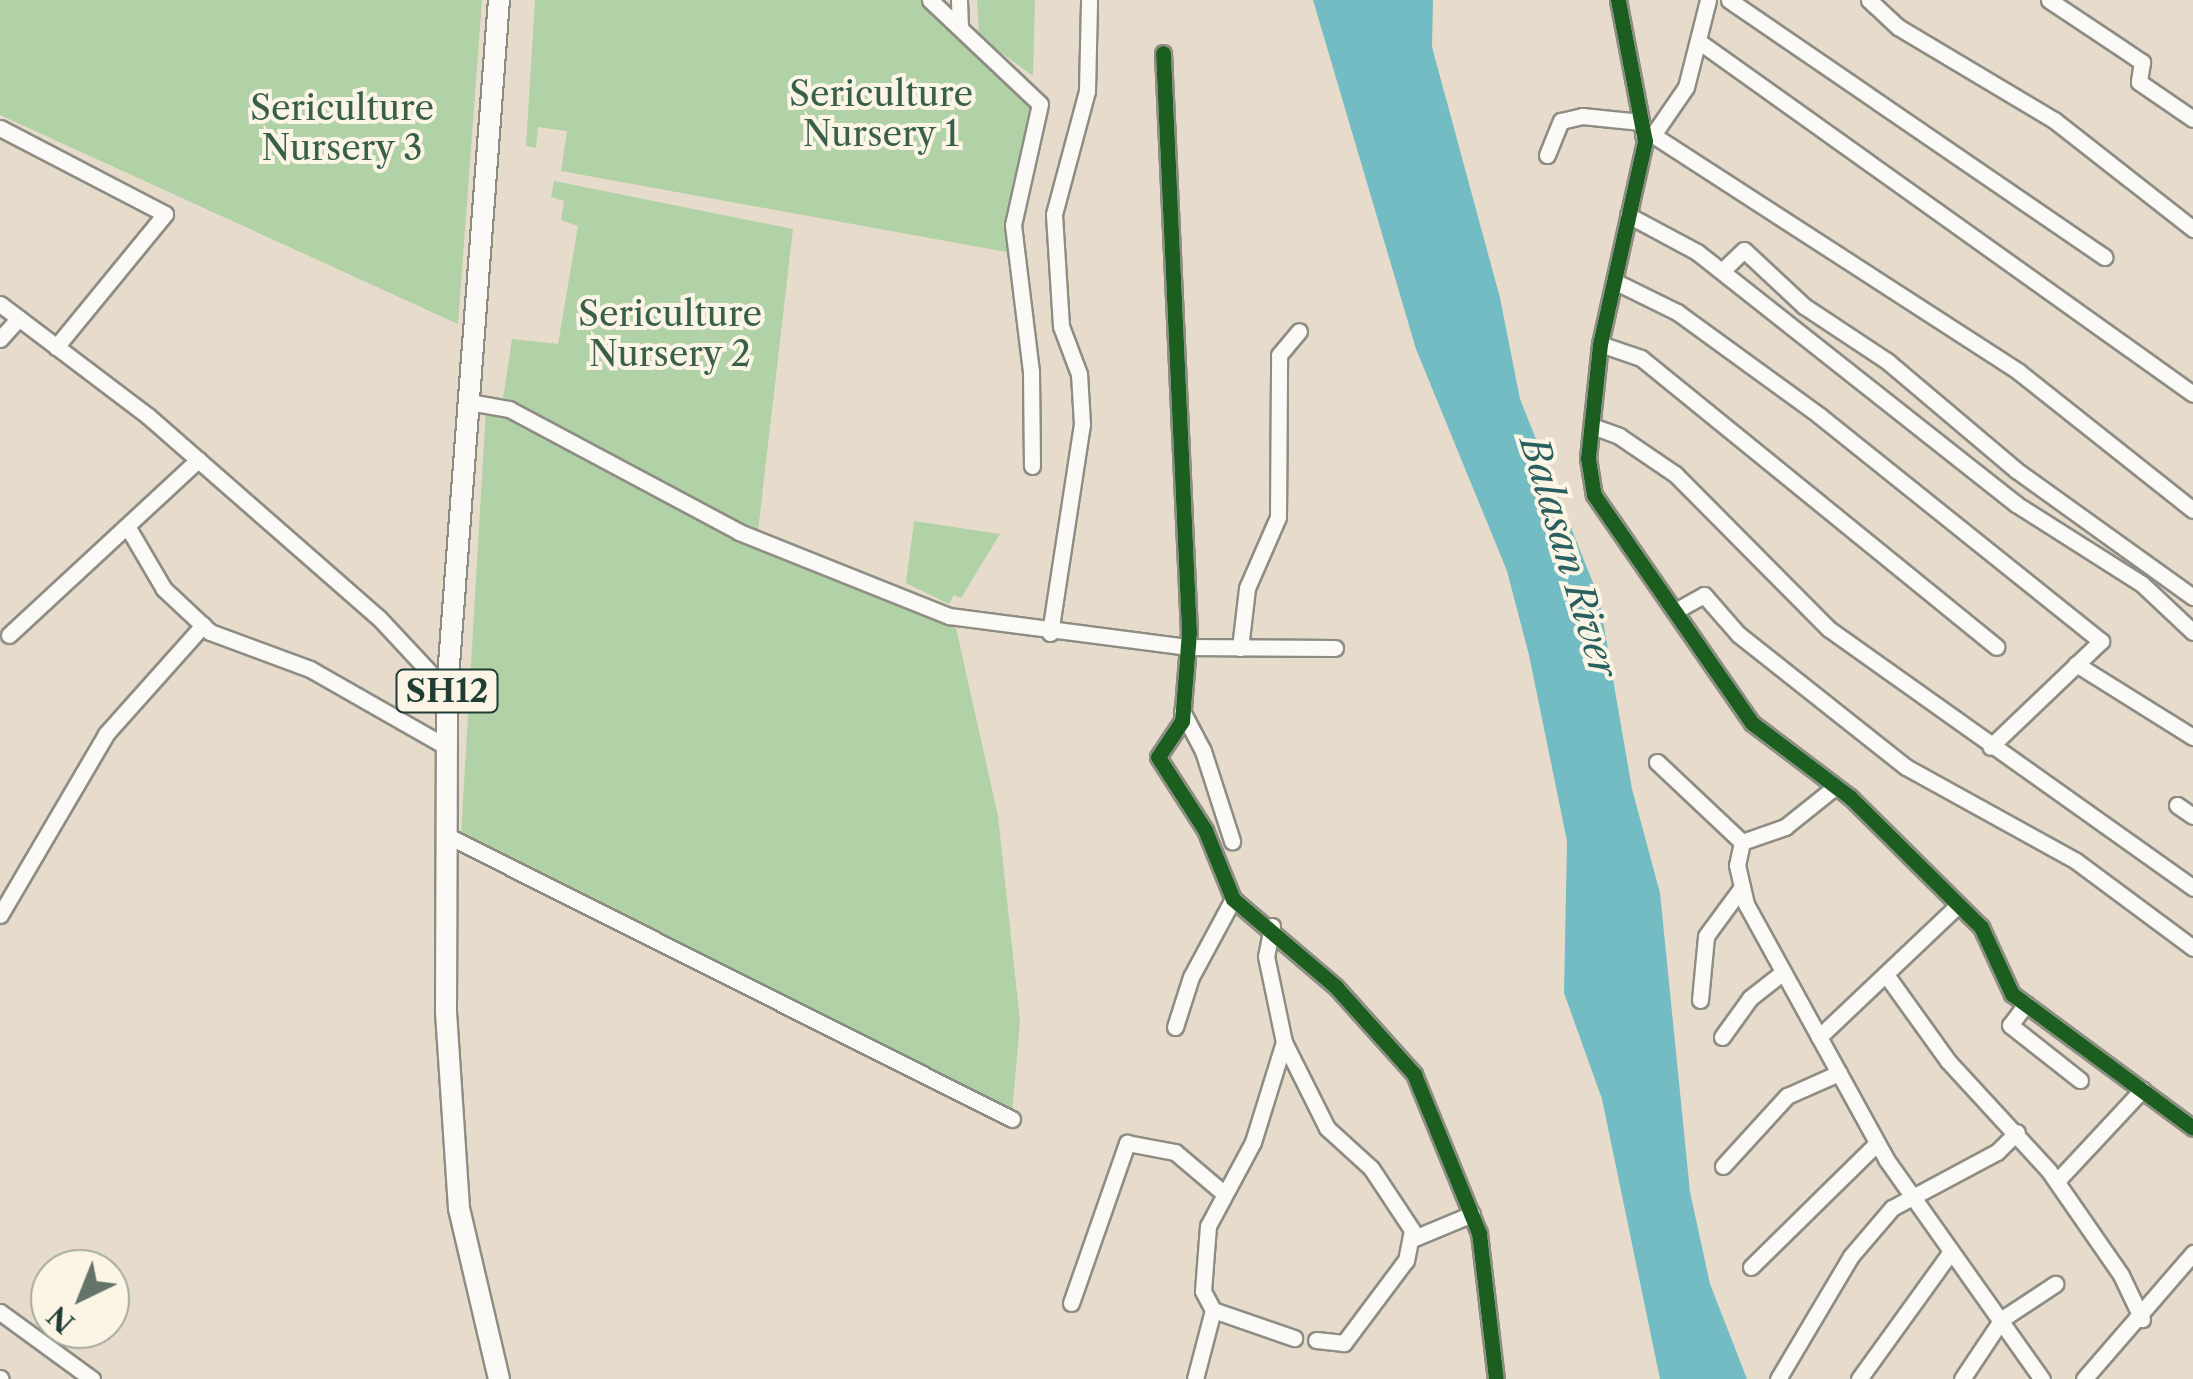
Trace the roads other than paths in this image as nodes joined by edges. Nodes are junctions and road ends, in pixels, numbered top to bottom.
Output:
1 (499, 0) edge
2 (930, 0) edge
3 (960, 0) edge
4 (1089, 0) edge
5 (1618, 0) edge
6 (1708, 0) edge
7 (1728, 0) edge
8 (1869, 0) edge
9 (2049, 0) edge
10 (960, 26) junction
11 (1701, 43) junction
12 (1163, 53) dead end
13 (2193, 119) edge
14 (0, 128) edge
15 (1646, 131) junction
16 (1547, 154) dead end
17 (1628, 215) junction
18 (2193, 229) edge
19 (2104, 257) dead end
20 (1722, 271) junction
21 (1614, 280) junction
22 (0, 304) edge
23 (19, 318) junction
24 (1298, 331) dead end
25 (0, 339) edge
26 (1600, 344) junction
27 (56, 347) junction
28 (2193, 394) edge
29 (469, 402) junction
30 (1592, 426) junction
31 (198, 460) junction
32 (1032, 466) dead end
33 (2193, 510) edge
34 (127, 526) junction
35 (2193, 596) edge
36 (1675, 611) junction
37 (203, 625) junction
38 (2193, 632) edge
39 (1050, 633) junction
40 (8, 635) dead end
41 (1187, 647) junction
42 (1996, 647) dead end
43 (1240, 648) junction
44 (1335, 648) dead end
45 (2076, 664) junction
46 (447, 690) junction
47 (1182, 711) junction
48 (2193, 737) edge
49 (447, 746) junction
50 (1990, 748) junction
51 (1656, 762) dead end
52 (1834, 787) junction
53 (2177, 805) dead end
54 (2193, 816) edge
55 (448, 836) junction
56 (1232, 841) dead end
57 (1742, 842) junction
58 (1742, 887) junction
59 (2193, 888) edge
60 (1233, 899) junction
61 (1958, 905) junction
62 (0, 916) edge
63 (1272, 926) junction
64 (2193, 948) edge
65 (1784, 972) junction
66 (1886, 976) junction
67 (1700, 1000) dead end
68 (2026, 1004) junction
69 (1176, 1027) dead end
70 (1722, 1037) dead end
71 (1819, 1037) junction
72 (1284, 1042) junction
73 (1838, 1073) junction
74 (2080, 1080) dead end
75 (2142, 1090) junction
76 (1012, 1119) dead end
77 (2193, 1128) edge
78 (2017, 1132) junction
79 (1877, 1143) junction
80 (1723, 1166) dead end
81 (2057, 1181) junction
82 (1221, 1192) junction
83 (1911, 1196) junction
84 (1472, 1214) junction
85 (1412, 1239) junction
86 (1950, 1253) junction
87 (2193, 1253) edge
88 (1751, 1268) dead end
89 (2055, 1284) dead end
90 (1070, 1303) dead end
91 (1213, 1310) junction
92 (0, 1312) edge
93 (2002, 1319) junction
94 (2142, 1319) junction
95 (1294, 1338) dead end
96 (1316, 1340) dead end
97 (92, 1379) edge
98 (499, 1379) edge
99 (1195, 1379) edge
100 (1496, 1379) edge
101 (1778, 1379) edge
102 (1859, 1379) edge
103 (1962, 1379) edge
104 (2042, 1379) edge
105 (2084, 1379) edge

1 - 29 main road, SH12
2 - 10 street
3 - 10 street
4 - 39 street
5 - 15 street
6 - 11 street
7 - 19 street
8 - 18 street
9 - 13 street
10 - 32 street
11 - 15 street
11 - 28 street
12 - 41 street
14 - 27 street
15 - 16 street
15 - 17 street
15 - 33 street
17 - 20 street
17 - 21 street
20 - 35 street
20 - 38 street
21 - 26 street
21 - 45 street
22 - 23 street
23 - 25 street
23 - 27 street
24 - 43 street
26 - 30 street
26 - 42 street
27 - 31 street
29 - 39 street
29 - 46 main road, SH12
30 - 36 street
30 - 50 street
31 - 34 street
31 - 46 street
34 - 37 street
34 - 40 street
36 - 52 street
36 - 64 street
37 - 49 street
37 - 62 street
39 - 41 street
41 - 43 street
41 - 47 street
43 - 44 street
45 - 48 street
45 - 50 street
46 - 49 main road, SH12
47 - 56 street
47 - 60 street
49 - 55 main road, SH12
50 - 59 street
51 - 57 street
52 - 57 street
52 - 61 street
53 - 54 street
55 - 76 street
55 - 98 main road, SH12
57 - 58 street
58 - 65 street
58 - 67 street
60 - 63 street
60 - 69 street
61 - 66 street
61 - 68 street
63 - 72 street
63 - 84 street
65 - 70 street
65 - 71 street
66 - 71 street
66 - 78 street
68 - 74 street
68 - 75 street
71 - 73 street
72 - 82 street
72 - 85 street
73 - 79 street
73 - 80 street
75 - 77 street
75 - 81 street
78 - 81 street
78 - 83 street
79 - 83 street
79 - 88 street
81 - 94 street
82 - 90 street
82 - 91 street
83 - 86 street
83 - 101 street
84 - 85 street
84 - 100 street
85 - 96 street
86 - 93 street
86 - 102 street
87 - 94 street
89 - 93 street
91 - 95 street
91 - 99 street
92 - 97 street
93 - 103 street
93 - 104 street
94 - 105 street

